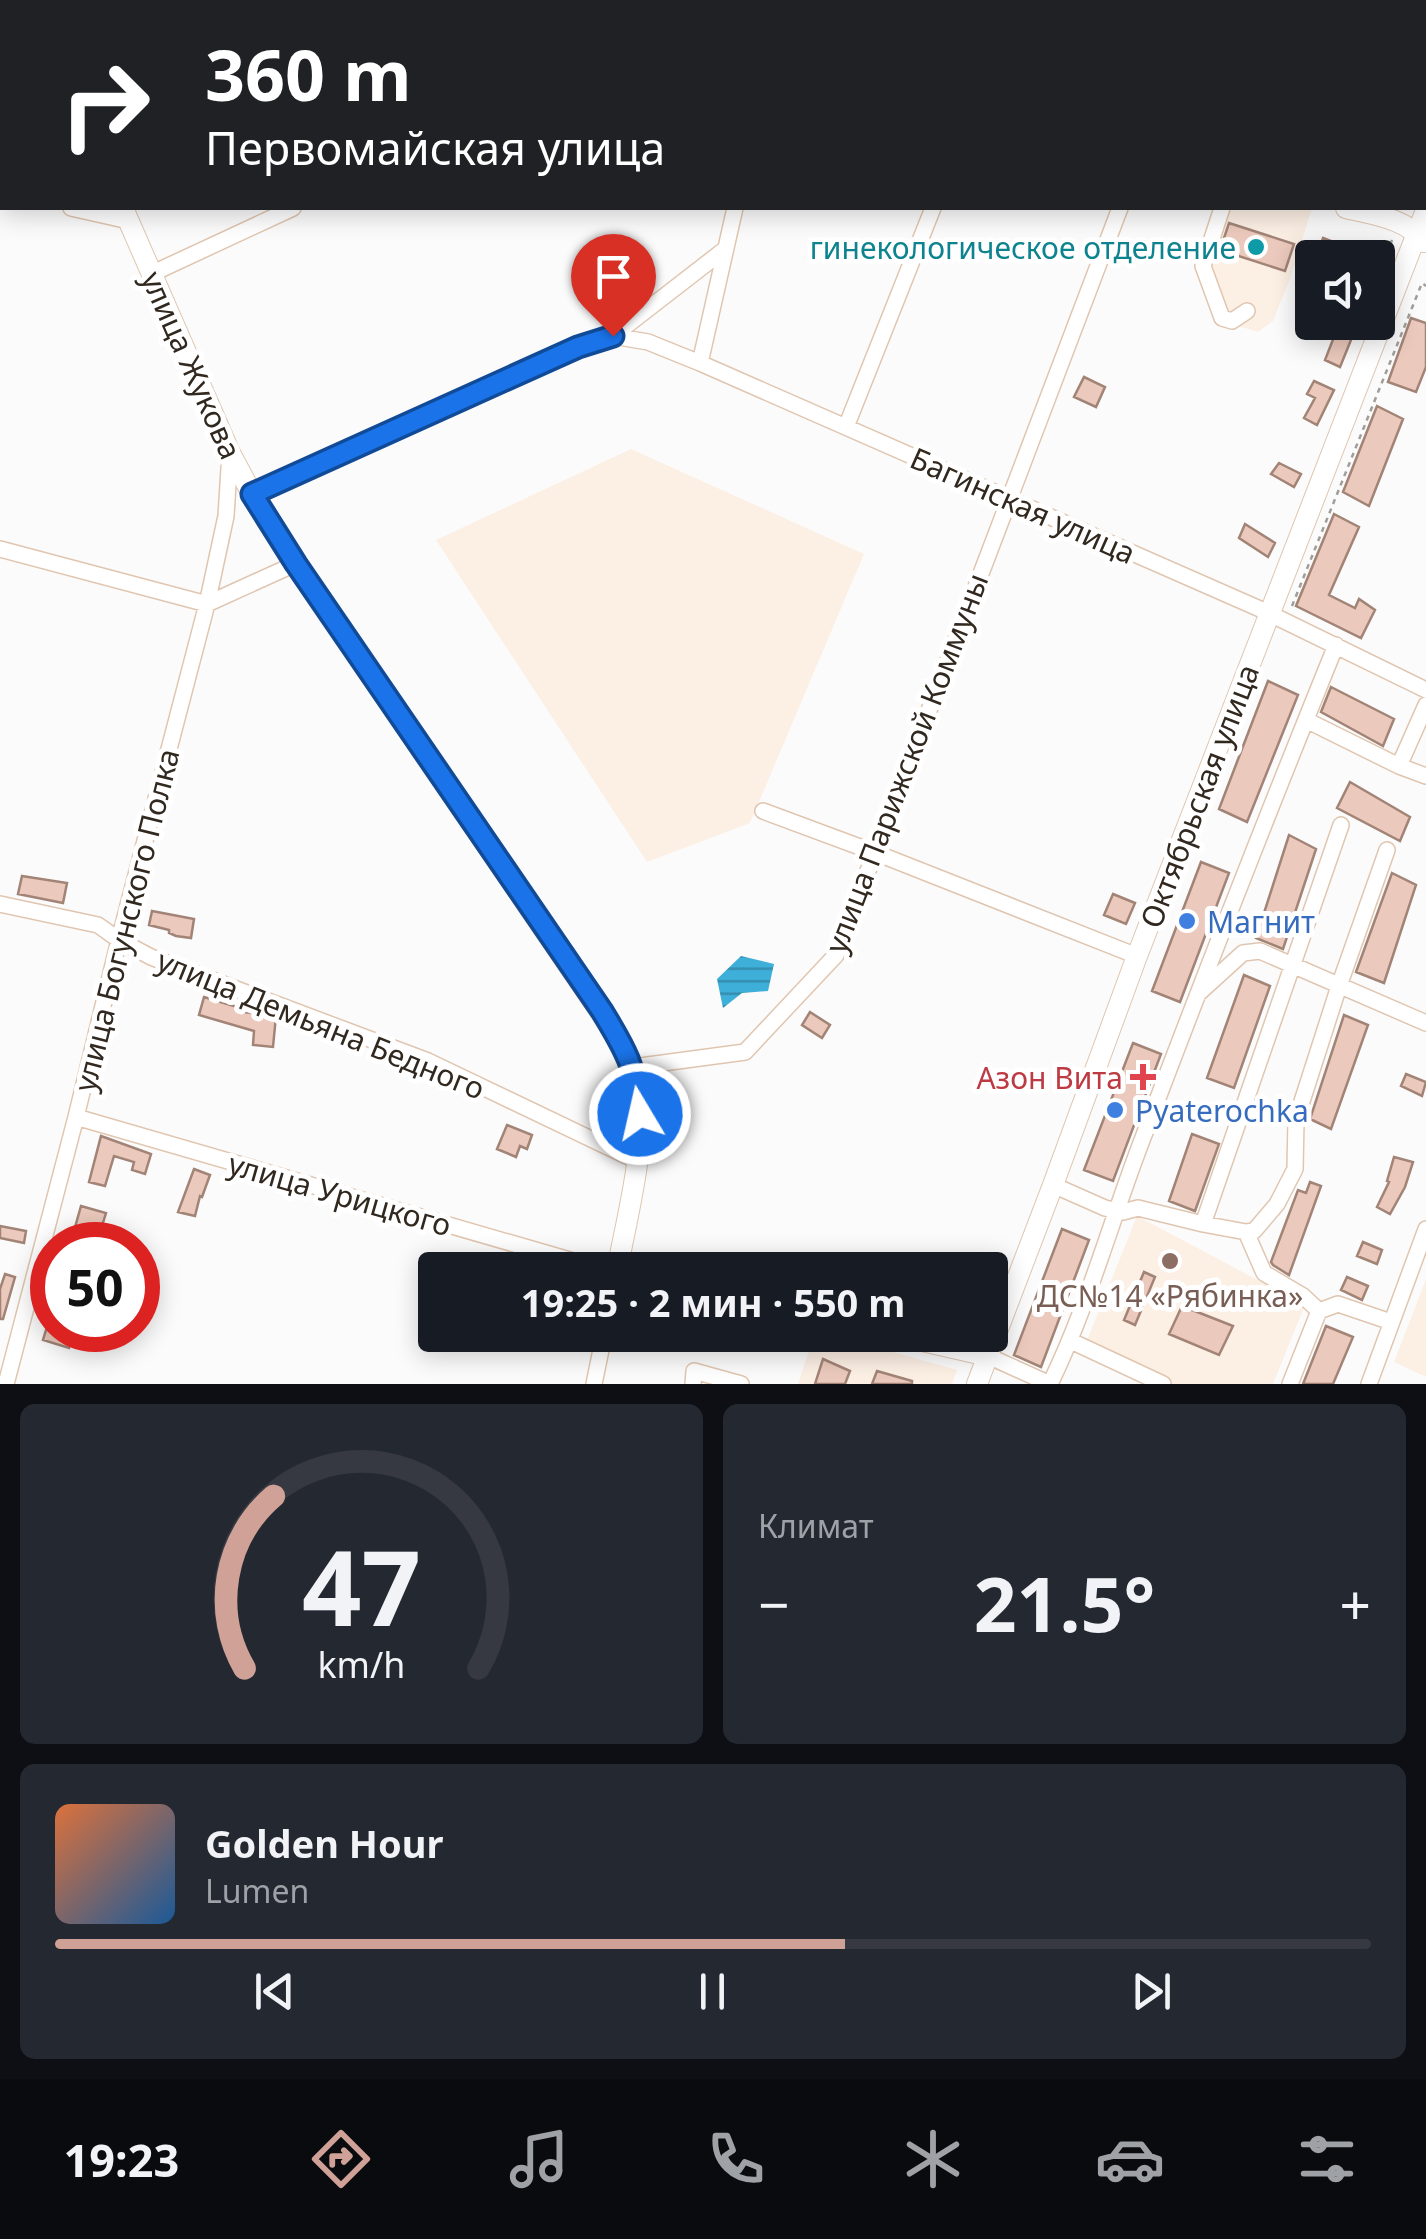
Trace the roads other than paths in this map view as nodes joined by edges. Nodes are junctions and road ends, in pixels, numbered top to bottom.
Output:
1 (89, 210) edge
2 (290, 210) edge
3 (734, 210) edge
4 (932, 210) edge
5 (1119, 210) edge
6 (1221, 210) edge
7 (1354, 210) edge
8 (1426, 210) edge
9 (126, 214) edge
10 (1423, 234) edge
11 (724, 250) junction
12 (151, 274) junction
13 (1248, 311) dead end
14 (613, 336) junction
15 (700, 362) junction
16 (846, 427) junction
17 (230, 454) junction
18 (252, 494) junction
19 (1008, 498) junction
20 (0, 550) edge
21 (296, 564) junction
22 (208, 604) junction
23 (1270, 614) junction
24 (1336, 645) junction
25 (1426, 690) edge
26 (1426, 705) edge
27 (1306, 720) junction
28 (1398, 766) junction
29 (1426, 776) edge
30 (763, 811) dead end
31 (1341, 825) dead end
32 (1387, 850) dead end
33 (876, 852) junction
34 (0, 904) edge
35 (119, 940) junction
36 (1137, 956) junction
37 (1291, 966) junction
38 (1339, 986) junction
39 (1197, 994) junction
40 (1426, 1023) edge
41 (633, 1067) junction
42 (76, 1117) junction
43 (637, 1161) junction
44 (1054, 1184) junction
45 (1115, 1210) junction
46 (1203, 1224) junction
47 (1426, 1229) edge
48 (1246, 1232) junction
49 (542, 1252) edge
50 (621, 1252) edge
51 (1319, 1312) junction
52 (1391, 1322) junction
53 (1071, 1341) junction
54 (601, 1352) edge
55 (970, 1352) edge
56 (988, 1356) junction
57 (6, 1384) edge
58 (594, 1384) edge
59 (693, 1384) edge
60 (741, 1384) edge
61 (977, 1384) edge
62 (1050, 1384) edge
63 (1163, 1384) edge
64 (1290, 1384) edge
65 (1369, 1384) edge

1 - 9 street
2 - 12 street
3 - 11 street
4 - 16 street
5 - 19 street, улица Парижской Коммуны
6 - 13 street
7 - 10 main road
8 - 10 main road, Октябрьская улица
9 - 12 main road, улица Жукова
10 - 23 main road, Октябрьская улица
11 - 14 street
11 - 15 street
12 - 17 main road, улица Жукова
14 - 15 street, Багинская улица
14 - 18 street
15 - 16 street, Багинская улица
16 - 19 street, Багинская улица
17 - 18 main road, улица Жукова
17 - 22 street, улица Богунского Полка
18 - 21 main road, улица Жукова
19 - 23 street, Багинская улица
19 - 33 street, улица Парижской Коммуны
20 - 22 street
21 - 22 street
21 - 41 main road, улица Жукова
22 - 35 street, улица Богунского Полка
23 - 24 street, Багинская улица
23 - 36 main road, Октябрьская улица
24 - 25 street, Багинская улица
24 - 27 street
26 - 28 street
27 - 28 street
27 - 39 street
28 - 29 street
30 - 33 street
31 - 37 street
32 - 38 street
33 - 36 street
33 - 41 street, улица Парижской Коммуны
34 - 35 street, улица Демьяна Бедного
35 - 42 street, улица Богунского Полка
35 - 43 street, улица Демьяна Бедного
36 - 44 main road, Октябрьская улица
37 - 38 street
37 - 39 street
37 - 46 street
38 - 40 street
38 - 48 street
39 - 45 street
41 - 43 main road
42 - 49 street, улица Урицкого
42 - 57 street, улица Богунского Полка
43 - 50 main road
44 - 45 street
44 - 56 main road, Октябрьская улица
45 - 46 street
45 - 53 street
46 - 48 street
47 - 52 street
48 - 51 street
51 - 52 street
51 - 64 street
52 - 65 street
53 - 62 street
53 - 63 street
54 - 58 street
55 - 56 main road
56 - 61 main road, Октябрьская улица
56 - 62 street
59 - 60 street

